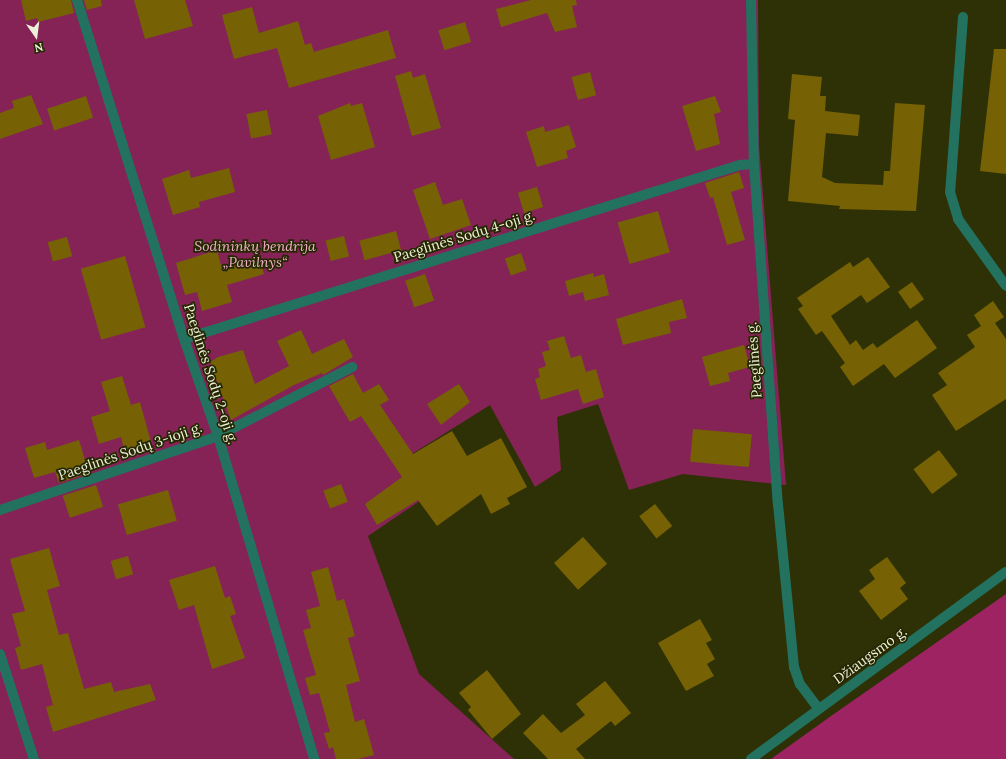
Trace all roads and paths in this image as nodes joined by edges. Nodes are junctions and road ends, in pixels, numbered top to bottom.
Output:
1 (78, 0) edge
2 (751, 0) edge
3 (963, 17) dead end
4 (754, 164) junction
5 (1006, 286) edge
6 (184, 339) junction
7 (352, 367) dead end
8 (218, 436) junction
9 (0, 510) edge
10 (1006, 572) edge
11 (0, 654) edge
12 (819, 709) junction
13 (34, 759) edge
14 (314, 759) edge
15 (751, 759) edge

1 - 6 street, Paeglinės Sodų 2-oji g.
2 - 4 street, Paeglinės g.
3 - 5 street
4 - 6 street, Paeglinės Sodų 4-oji g.
4 - 12 street, Paeglinės g.
6 - 8 street, Paeglinės Sodų 2-oji g.
7 - 8 street, Paeglinės Sodų 3-ioji g.
8 - 9 street, Paeglinės Sodų 3-ioji g.
8 - 14 street, Paeglinės Sodų 2-oji g.
10 - 12 street, Džiaugsmo g.
11 - 13 street
12 - 15 street, Džiaugsmo g.

